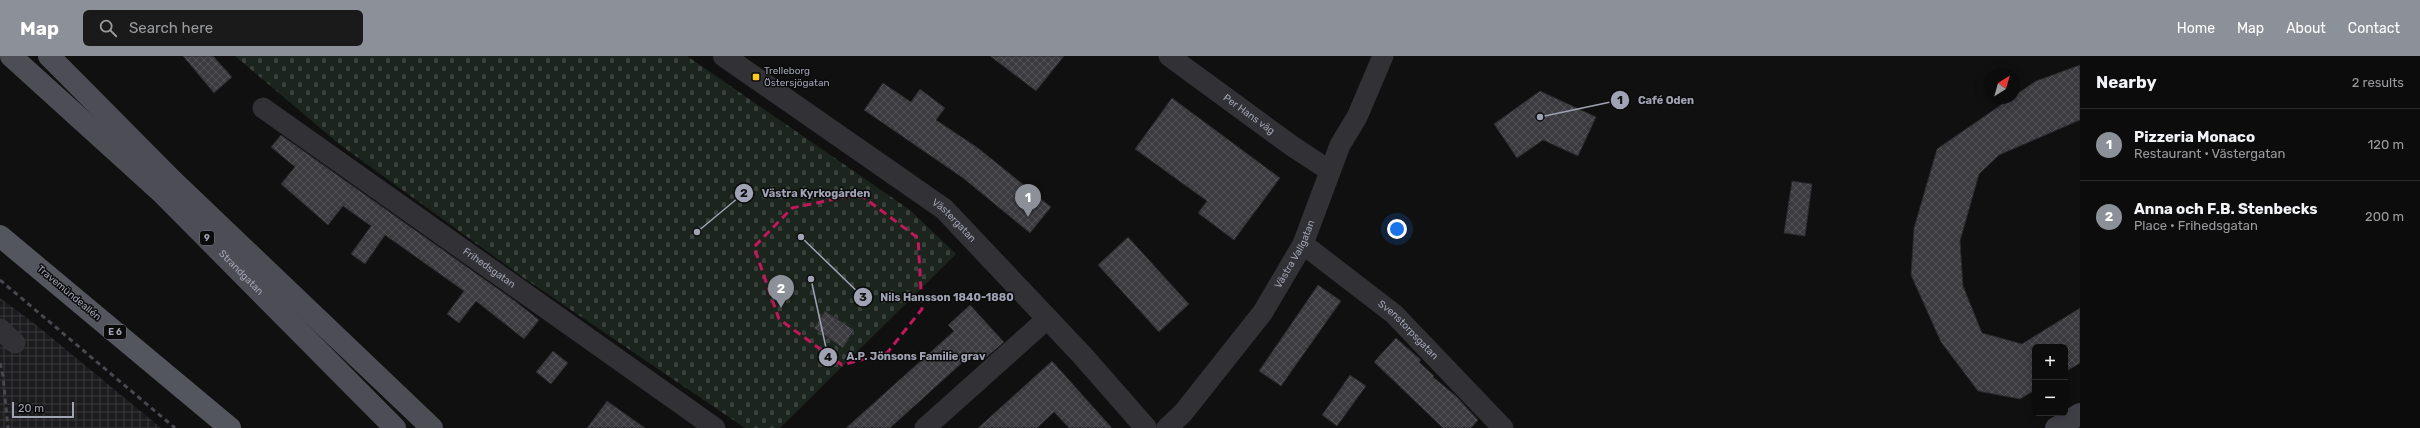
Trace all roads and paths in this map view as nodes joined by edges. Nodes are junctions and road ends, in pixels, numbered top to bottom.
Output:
1 (11, 56) edge
2 (49, 56) edge
3 (724, 56) edge
4 (1170, 56) edge
5 (1383, 56) edge
6 (263, 108) dead end
7 (1330, 171) junction
8 (0, 236) edge
9 (1303, 244) junction
10 (1048, 318) junction
11 (0, 329) edge
12 (16, 343) dead end
13 (2080, 414) edge
14 (230, 428) edge
15 (395, 428) edge
16 (432, 428) edge
17 (715, 428) edge
18 (925, 428) edge
19 (1146, 428) edge
20 (1167, 428) edge
21 (1503, 428) edge
22 (2056, 428) edge

1 - 15 main road, Strandgatan / 9
2 - 16 main road, Strandgatan / 9
3 - 10 street, Västergatan
4 - 7 street, Per Hans väg
5 - 7 street, Västra Vallgatan
6 - 17 street, Frihedsgatan
7 - 9 street, Västra Vallgatan
8 - 14 highway, Travemündeallén / E 6
9 - 20 street, Västra Vallgatan
9 - 21 street, Svenstorpsgatan
10 - 18 street
10 - 19 street, Västergatan
11 - 12 street
13 - 22 main road

